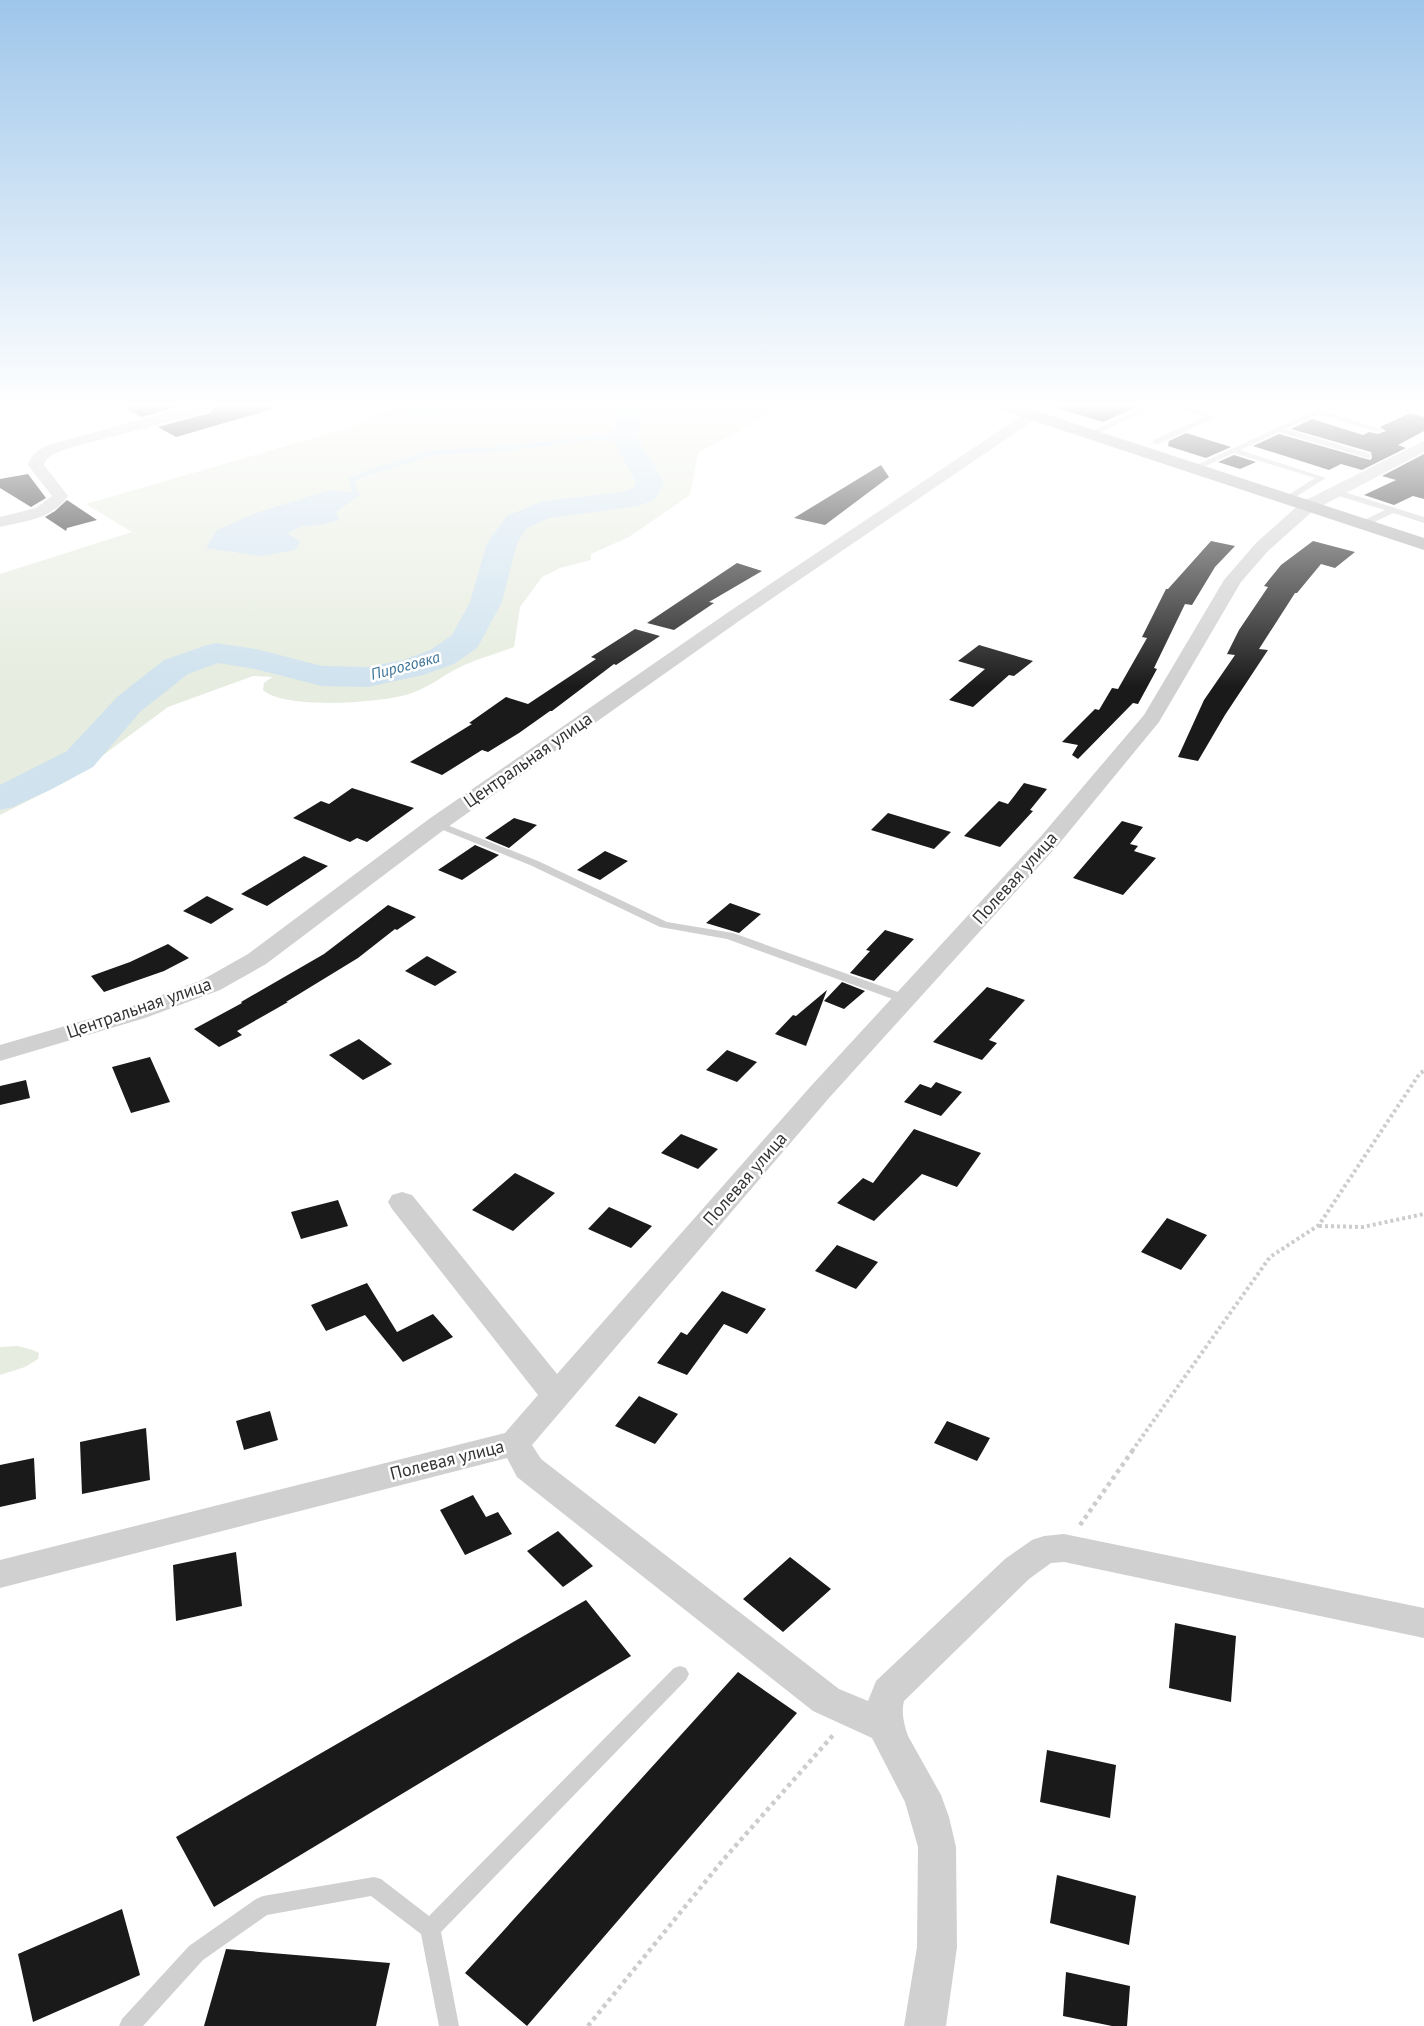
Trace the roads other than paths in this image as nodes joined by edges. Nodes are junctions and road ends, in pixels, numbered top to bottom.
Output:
1 (59, 498) edge
2 (910, 498) edge
3 (1284, 498) edge
4 (1302, 498) edge
5 (1314, 498) edge
6 (1353, 498) edge
7 (1297, 502) junction
8 (1393, 510) junction
9 (1424, 520) edge
10 (0, 522) edge
11 (1363, 524) junction
12 (1424, 544) edge
13 (437, 824) junction
14 (905, 1000) junction
15 (0, 1053) edge
16 (402, 1202) dead end
17 (557, 1396) junction
18 (515, 1443) junction
19 (0, 1574) edge
20 (1424, 1624) edge
21 (680, 1674) dead end
22 (869, 1719) junction
23 (430, 1929) junction
24 (129, 2026) edge
25 (449, 2026) edge
26 (925, 2026) edge

1 - 10 street
2 - 13 street, Центральная улица
3 - 7 main road
4 - 7 lane
5 - 7 street, Полевая улица
6 - 8 lane
7 - 11 main road
7 - 14 street, Полевая улица
8 - 9 lane
8 - 11 lane
11 - 12 main road
13 - 14 lane
13 - 15 street, Центральная улица
14 - 17 street, Полевая улица
16 - 17 street
17 - 18 street, Полевая улица
18 - 19 street, Полевая улица
18 - 22 street
20 - 22 street
21 - 23 lane
22 - 26 street
23 - 24 lane
23 - 25 lane

